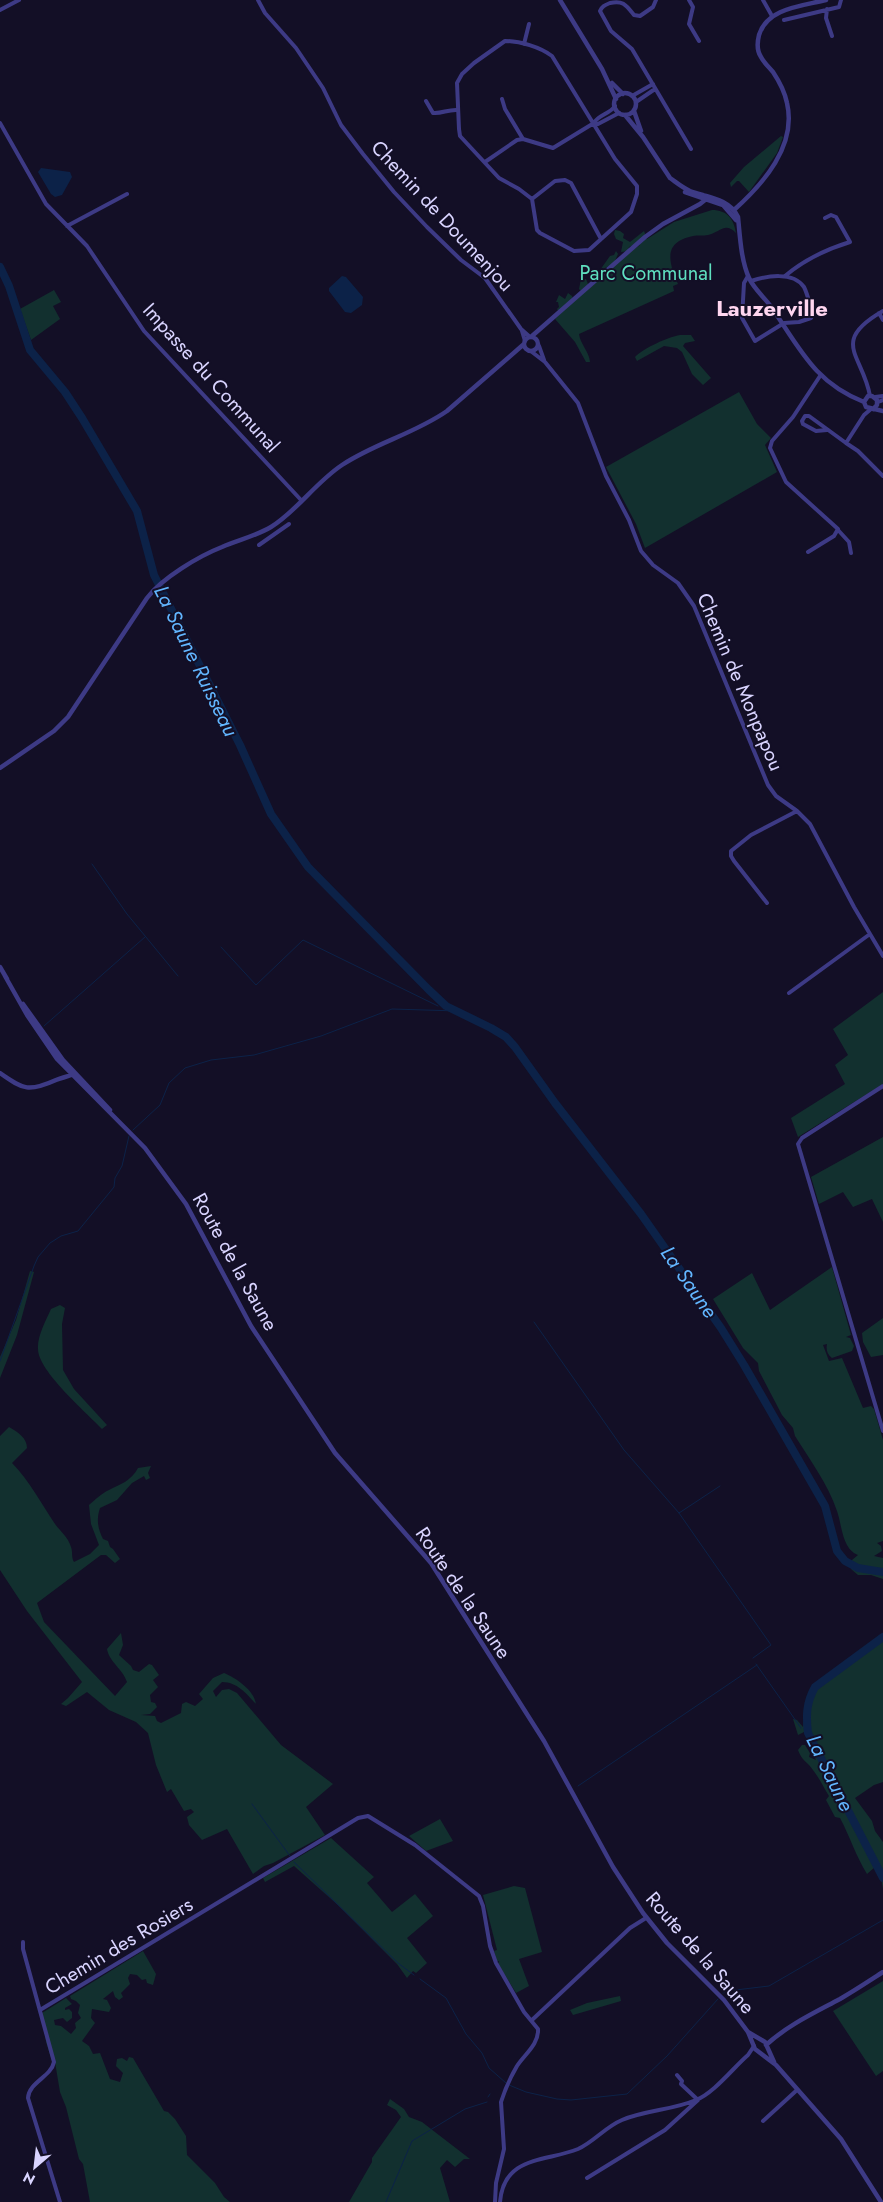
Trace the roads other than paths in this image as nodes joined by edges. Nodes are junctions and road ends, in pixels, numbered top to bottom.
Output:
1 (19, 0) edge
2 (258, 0) edge
3 (560, 0) edge
4 (656, 0) edge
5 (689, 0) edge
6 (764, 0) edge
7 (826, 0) edge
8 (841, 0) edge
9 (826, 9) junction
10 (0, 10) edge
11 (772, 16) junction
12 (784, 20) dead end
13 (529, 24) dead end
14 (832, 36) dead end
15 (698, 41) dead end
16 (524, 44) junction
17 (606, 76) junction
18 (654, 86) junction
19 (623, 94) junction
20 (632, 96) junction
21 (502, 99) dead end
22 (616, 99) junction
23 (426, 101) dead end
24 (636, 102) junction
25 (614, 106) junction
26 (458, 110) junction
27 (634, 111) junction
28 (619, 113) junction
29 (625, 115) junction
30 (0, 123) edge
31 (594, 123) junction
32 (643, 137) junction
33 (523, 140) junction
34 (691, 149) dead end
35 (485, 162) junction
36 (126, 194) dead end
37 (702, 197) junction
38 (532, 199) junction
39 (742, 201) junction
40 (730, 208) junction
41 (825, 218) dead end
42 (67, 226) junction
43 (602, 238) junction
44 (785, 276) junction
45 (750, 278) junction
46 (881, 312) edge
47 (883, 320) edge
48 (783, 324) junction
49 (545, 326) junction
50 (521, 329) junction
51 (531, 336) junction
52 (524, 342) junction
53 (538, 344) junction
54 (530, 351) junction
55 (513, 354) junction
56 (545, 362) junction
57 (820, 376) junction
58 (872, 396) junction
59 (883, 396) edge
60 (880, 402) edge
61 (864, 404) junction
62 (872, 409) junction
63 (883, 409) edge
64 (864, 415) junction
65 (827, 430) junction
66 (846, 442) junction
67 (883, 476) edge
68 (301, 500) junction
69 (289, 524) dead end
70 (270, 527) junction
71 (838, 530) junction
72 (275, 534) junction
73 (259, 545) dead end
74 (808, 552) dead end
75 (851, 553) dead end
76 (0, 768) edge
77 (796, 811) junction
78 (767, 903) dead end
79 (870, 934) junction
80 (883, 956) edge
81 (0, 967) edge
82 (5, 976) junction
83 (790, 993) dead end
84 (65, 1069) junction
85 (71, 1072) junction
86 (0, 1073) edge
87 (57, 1080) junction
88 (883, 1086) edge
89 (883, 1431) edge
90 (646, 1918) junction
91 (23, 1942) dead end
92 (883, 1972) edge
93 (40, 2010) junction
94 (532, 2020) junction
95 (748, 2032) junction
96 (775, 2036) junction
97 (761, 2039) junction
98 (754, 2045) junction
99 (766, 2046) junction
100 (759, 2052) junction
101 (748, 2055) junction
102 (776, 2065) junction
103 (677, 2075) dead end
104 (797, 2090) junction
105 (698, 2100) junction
106 (763, 2121) dead end
107 (587, 2178) dead end
108 (60, 2202) edge
109 (494, 2202) edge
110 (500, 2202) edge
111 (881, 2202) edge

1 - 10 street
2 - 50 street, Chemin de Doumenjou
3 - 17 street
4 - 18 street
5 - 15 street
6 - 11 street
7 - 11 street
8 - 9 street
9 - 12 street
9 - 14 street
11 - 39 street
13 - 16 street
16 - 26 street
16 - 31 street
17 - 19 street
17 - 22 street
18 - 20 street
18 - 24 street
18 - 34 street
19 - 20 street
19 - 22 street
20 - 24 street
21 - 33 street
22 - 25 street
23 - 26 street
24 - 27 street
25 - 28 street
25 - 31 street
26 - 35 street
27 - 29 street
27 - 32 street
28 - 29 street
28 - 31 street
29 - 32 street
30 - 42 street, Impasse du Communal
31 - 33 street
31 - 43 street
32 - 37 street
33 - 35 street
35 - 38 street
36 - 42 street
37 - 40 street
37 - 49 street
38 - 43 street
38 - 43 street
39 - 40 street
39 - 40 street
40 - 45 street
41 - 44 street
42 - 68 street, Impasse du Communal
44 - 45 street
44 - 48 street
45 - 48 street
45 - 48 street
46 - 47 street
46 - 58 street
48 - 57 street
49 - 51 street
49 - 53 street
50 - 51 street
50 - 52 street
51 - 52 street
51 - 53 street
52 - 54 street
52 - 55 street
53 - 54 street
53 - 56 street, Chemin de Monpapou
54 - 55 street
54 - 56 street, Chemin de Monpapou
55 - 68 street
56 - 77 street, Chemin de Monpapou
57 - 61 street
57 - 71 street
58 - 59 street
58 - 60 street
58 - 61 street
60 - 62 street
60 - 63 street
61 - 62 street
61 - 64 street
62 - 63 street
62 - 64 street
64 - 66 street
65 - 65 street
65 - 66 street
66 - 67 street
68 - 70 street
69 - 72 street
70 - 72 street
70 - 76 street
71 - 74 street
71 - 75 street
72 - 73 street
77 - 78 street
77 - 79 street, Chemin de Monpapou
79 - 80 street, Chemin de Monpapou
79 - 83 street
81 - 82 street, Route de la Saune
82 - 84 street, Route de la Saune
82 - 85 street, Route de la Saune
84 - 85 street
84 - 87 street
85 - 87 street
85 - 90 street, Route de la Saune
86 - 87 street
88 - 89 street
90 - 94 street
90 - 95 street, Route de la Saune
91 - 93 street
92 - 96 street
93 - 94 street, Chemin des Rosiers
93 - 108 street, Chemin des Rosiers
94 - 109 street
95 - 97 street, Route de la Saune
95 - 98 street, Route de la Saune
96 - 97 street
96 - 99 street
97 - 98 street
97 - 99 street
98 - 100 street
98 - 101 street
99 - 100 street
99 - 102 street
100 - 101 street
100 - 102 street
101 - 105 street
102 - 104 street
103 - 105 street
104 - 106 street
104 - 111 street
105 - 107 street
105 - 110 street

